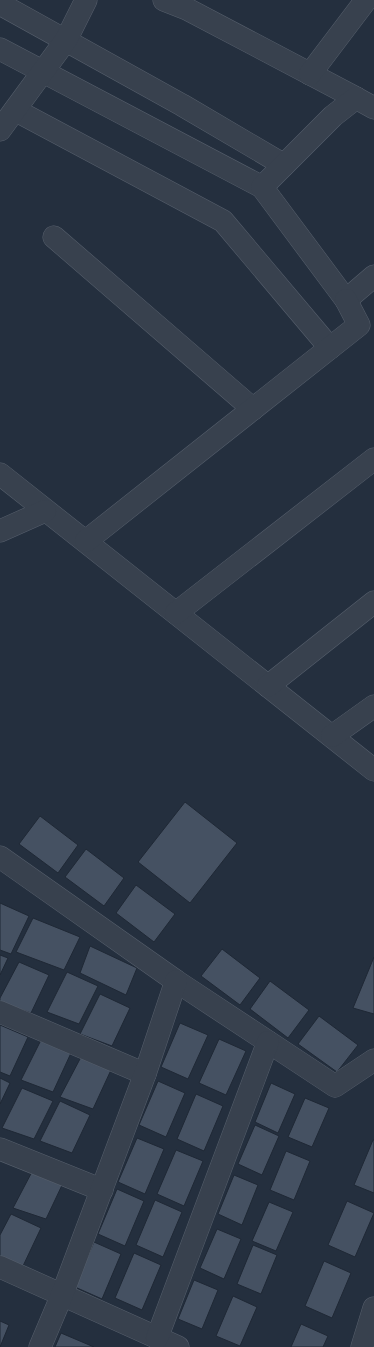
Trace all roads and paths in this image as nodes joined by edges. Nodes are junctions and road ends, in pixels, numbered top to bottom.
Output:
1 (86, 0) edge
2 (164, 0) edge
3 (366, 0) edge
4 (0, 4) edge
5 (190, 5) edge
6 (66, 40) junction
7 (0, 49) edge
8 (44, 72) junction
9 (310, 74) junction
10 (365, 103) edge
11 (15, 110) junction
12 (0, 130) edge
13 (284, 165) junction
14 (262, 187) junction
15 (54, 237) dead end
16 (374, 276) edge
17 (346, 300) junction
18 (330, 348) junction
19 (253, 409) junction
20 (374, 459) edge
21 (0, 474) edge
22 (45, 511) junction
23 (0, 531) edge
24 (86, 541) junction
25 (374, 602) edge
26 (176, 613) junction
27 (268, 686) junction
28 (374, 706) edge
29 (332, 736) junction
30 (374, 770) edge
31 (0, 857) edge
32 (176, 981) junction
33 (0, 1012) edge
34 (268, 1042) junction
35 (374, 1060) edge
36 (145, 1074) junction
37 (0, 1149) edge
38 (102, 1190) junction
39 (0, 1267) edge
40 (62, 1295) junction
41 (374, 1308) edge
42 (157, 1338) junction
43 (40, 1347) edge
44 (178, 1347) edge
45 (362, 1347) edge

1 - 6 street
2 - 5 street
3 - 9 street
4 - 6 street
5 - 9 street
6 - 8 street
6 - 13 street
7 - 8 street
8 - 11 street
8 - 14 street
9 - 10 street
10 - 13 street
11 - 12 street
11 - 18 street
13 - 14 street
14 - 17 street
15 - 19 street
16 - 17 street
17 - 18 street
18 - 19 street
19 - 24 street
20 - 26 street
21 - 22 street
22 - 23 street
22 - 24 street
24 - 26 street
25 - 27 street
26 - 27 street
27 - 29 street
28 - 29 street
29 - 30 street
31 - 32 street
32 - 34 street
32 - 36 street
33 - 36 street
34 - 35 street
34 - 42 street
36 - 38 street
37 - 38 street
38 - 40 street
39 - 40 street
40 - 42 street
40 - 43 street
41 - 45 street
42 - 44 street

